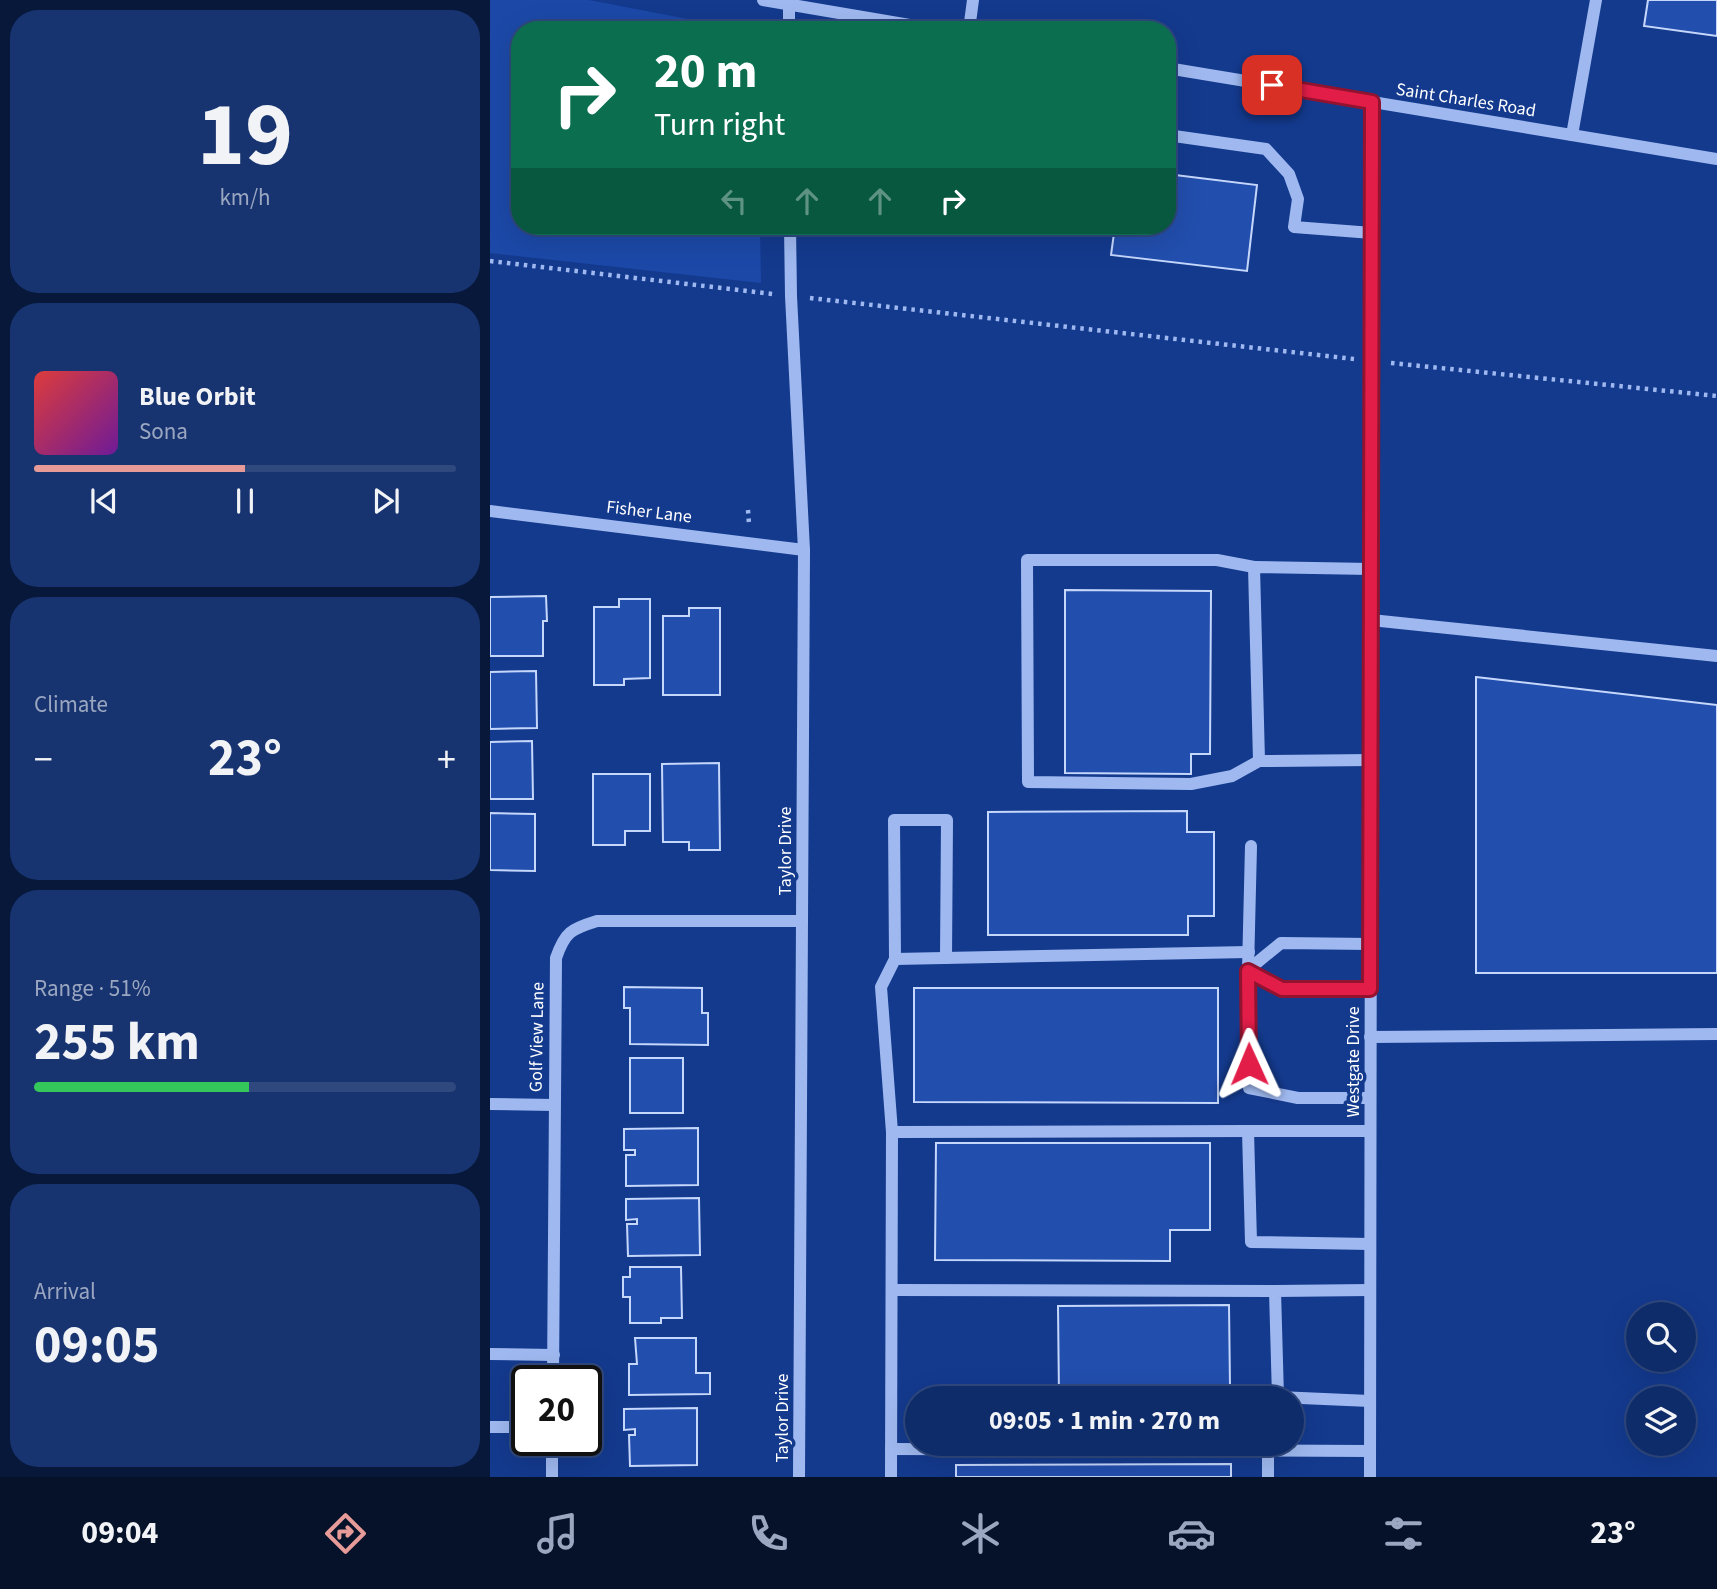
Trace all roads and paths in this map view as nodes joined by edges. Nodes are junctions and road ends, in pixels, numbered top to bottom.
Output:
1 (762, 0) edge
2 (973, 0) edge
3 (1596, 0) edge
4 (789, 4) junction
5 (789, 21) edge
6 (887, 21) edge
7 (970, 21) edge
8 (1176, 69) edge
9 (1372, 102) junction
10 (1572, 135) junction
11 (1176, 136) edge
12 (1717, 159) edge
13 (1372, 233) junction
14 (790, 235) edge
15 (490, 261) edge
16 (790, 296) junction
17 (1348, 359) dead end
18 (1395, 363) dead end
19 (1717, 396) edge
20 (490, 511) edge
21 (804, 550) junction
22 (1254, 567) junction
23 (1371, 569) junction
24 (1371, 620) junction
25 (1717, 656) edge
26 (1371, 760) junction
27 (1259, 761) junction
28 (1251, 846) dead end
29 (802, 921) junction
30 (1371, 944) junction
31 (1249, 952) junction
32 (946, 958) junction
33 (895, 959) junction
34 (1248, 971) junction
35 (1370, 989) junction
36 (1717, 1034) edge
37 (1370, 1037) junction
38 (1370, 1098) junction
39 (490, 1104) edge
40 (554, 1105) junction
41 (1248, 1130) junction
42 (1370, 1130) junction
43 (892, 1132) junction
44 (1370, 1244) junction
45 (892, 1290) junction
46 (1370, 1290) junction
47 (1275, 1291) junction
48 (490, 1354) edge
49 (554, 1355) junction
50 (554, 1365) edge
51 (1370, 1401) junction
52 (490, 1427) edge
53 (511, 1427) edge
54 (891, 1449) junction
55 (905, 1449) edge
56 (1304, 1450) edge
57 (1370, 1451) junction
58 (552, 1456) edge
59 (1268, 1456) edge
60 (552, 1477) edge
61 (799, 1477) edge
62 (891, 1477) edge
63 (1268, 1477) edge
64 (1370, 1477) edge

1 - 4 street
2 - 7 street
3 - 10 street
4 - 5 street
4 - 6 street
8 - 9 street, Saint Charles Road
9 - 10 street, Saint Charles Road
9 - 13 street, Westgate Drive
10 - 12 street, Saint Charles Road
11 - 13 street
13 - 23 street, Westgate Drive
14 - 16 street, Taylor Drive
15 - 16 path
16 - 17 path
16 - 21 street, Taylor Drive
18 - 19 path
20 - 21 street, Fisher Lane
21 - 29 street, Taylor Drive
22 - 23 street
22 - 27 street
22 - 27 street
23 - 24 street, Westgate Drive
24 - 25 street
24 - 26 street, Westgate Drive
26 - 27 street
26 - 30 street, Westgate Drive
28 - 31 street
29 - 40 street, Golf View Lane
29 - 61 street, Taylor Drive
30 - 34 street
30 - 35 street, Westgate Drive
31 - 32 street
31 - 34 street
32 - 33 street
32 - 33 street
33 - 43 street
34 - 35 street
34 - 38 street
35 - 37 street, Westgate Drive
36 - 37 street
37 - 38 street, Westgate Drive
38 - 42 street, Westgate Drive
39 - 40 street
40 - 49 street, Golf View Lane
41 - 42 street
41 - 43 street
41 - 44 street
42 - 44 street, Westgate Drive
43 - 45 street
44 - 46 street, Westgate Drive
45 - 47 street
45 - 54 street
46 - 47 street
46 - 51 street, Westgate Drive
47 - 51 street
48 - 49 street
49 - 50 street, Golf View Lane
51 - 57 street, Westgate Drive
52 - 53 street
54 - 55 street
54 - 62 street
56 - 57 street
57 - 64 street, Westgate Drive
58 - 60 street
59 - 63 street

